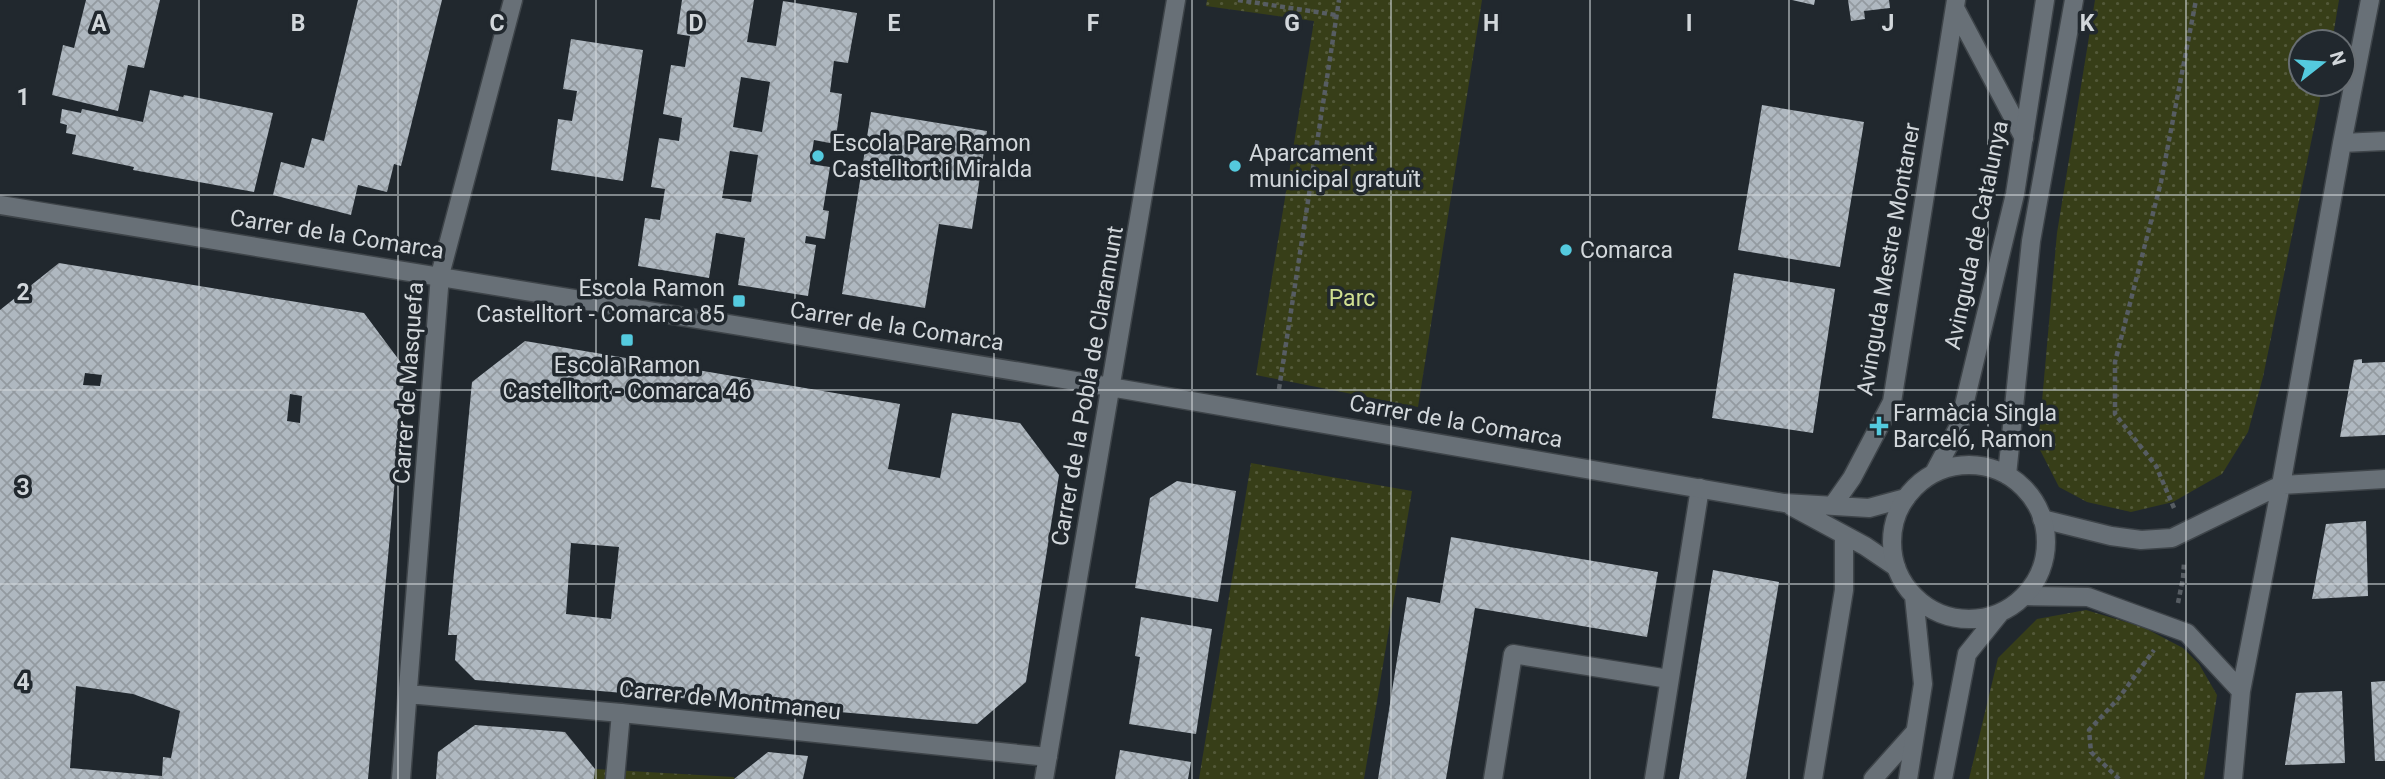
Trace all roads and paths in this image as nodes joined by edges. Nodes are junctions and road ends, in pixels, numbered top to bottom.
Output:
1 (513, 0) edge
2 (1176, 0) edge
3 (1238, 0) edge
4 (1339, 0) edge
5 (2045, 0) edge
6 (2074, 0) edge
7 (2196, 0) edge
8 (2370, 0) edge
9 (1956, 4) edge
10 (1336, 15) junction
11 (2024, 138) junction
12 (2385, 141) edge
13 (2342, 143) junction
14 (0, 205) edge
15 (440, 275) junction
16 (1112, 386) junction
17 (1275, 414) junction
18 (1934, 473) junction
19 (2007, 475) junction
20 (2385, 479) edge
21 (2281, 485) junction
22 (1700, 488) junction
23 (1906, 498) junction
24 (1784, 503) junction
25 (1833, 505) junction
26 (2042, 519) junction
27 (2185, 533) junction
28 (1844, 535) junction
29 (1896, 567) junction
30 (1914, 596) junction
31 (2024, 596) junction
32 (2000, 613) junction
33 (2172, 627) junction
34 (1669, 680) junction
35 (2241, 691) junction
36 (408, 694) junction
37 (621, 713) junction
38 (1915, 732) junction
39 (1048, 757) junction
40 (401, 779) edge
41 (615, 779) edge
42 (1044, 779) edge
43 (1493, 779) edge
44 (1654, 779) edge
45 (1813, 779) edge
46 (1873, 779) edge
47 (1908, 779) edge
48 (1943, 779) edge
49 (2119, 779) edge
50 (2233, 779) edge

1 - 15 street, Carrer de Masquefa
2 - 16 street, Carrer de la Pobla de Claramunt
3 - 10 path
4 - 10 path
5 - 11 street, Avinguda de Catalunya
6 - 19 street
7 - 27 path
8 - 13 street
9 - 11 street, Avinguda Mestre Montaner
9 - 25 street, Avinguda Mestre Montaner
10 - 17 path
11 - 18 street, Avinguda de Catalunya
12 - 13 street
13 - 21 street
14 - 15 street, Carrer de la Comarca
15 - 16 street, Carrer de la Comarca
15 - 36 street, Carrer de Masquefa
16 - 17 street, Carrer de la Comarca
16 - 39 street, Carrer de la Pobla de Claramunt
17 - 22 street, Carrer de la Comarca
18 - 19 street
18 - 23 street
19 - 26 street
20 - 21 street
21 - 27 street
21 - 35 street
22 - 24 street, Carrer de la Comarca
22 - 34 street
23 - 25 street, Carrer de la Comarca
23 - 29 street
24 - 25 street, Carrer de la Comarca
24 - 28 street, Carrer de la Comarca
26 - 27 street
26 - 31 street
27 - 33 path
28 - 29 street, Carrer de la Comarca
28 - 45 street
29 - 30 street
30 - 32 street
30 - 38 street
31 - 32 street
31 - 33 street
32 - 48 street
33 - 35 street
33 - 49 path
34 - 43 street
34 - 44 street
35 - 50 street
36 - 37 street, Carrer de Montmaneu
36 - 40 street, Carrer de Masquefa
37 - 39 street, Carrer de Montmaneu
37 - 41 street
38 - 46 street
38 - 47 street
39 - 42 street, Carrer de la Pobla de Claramunt

